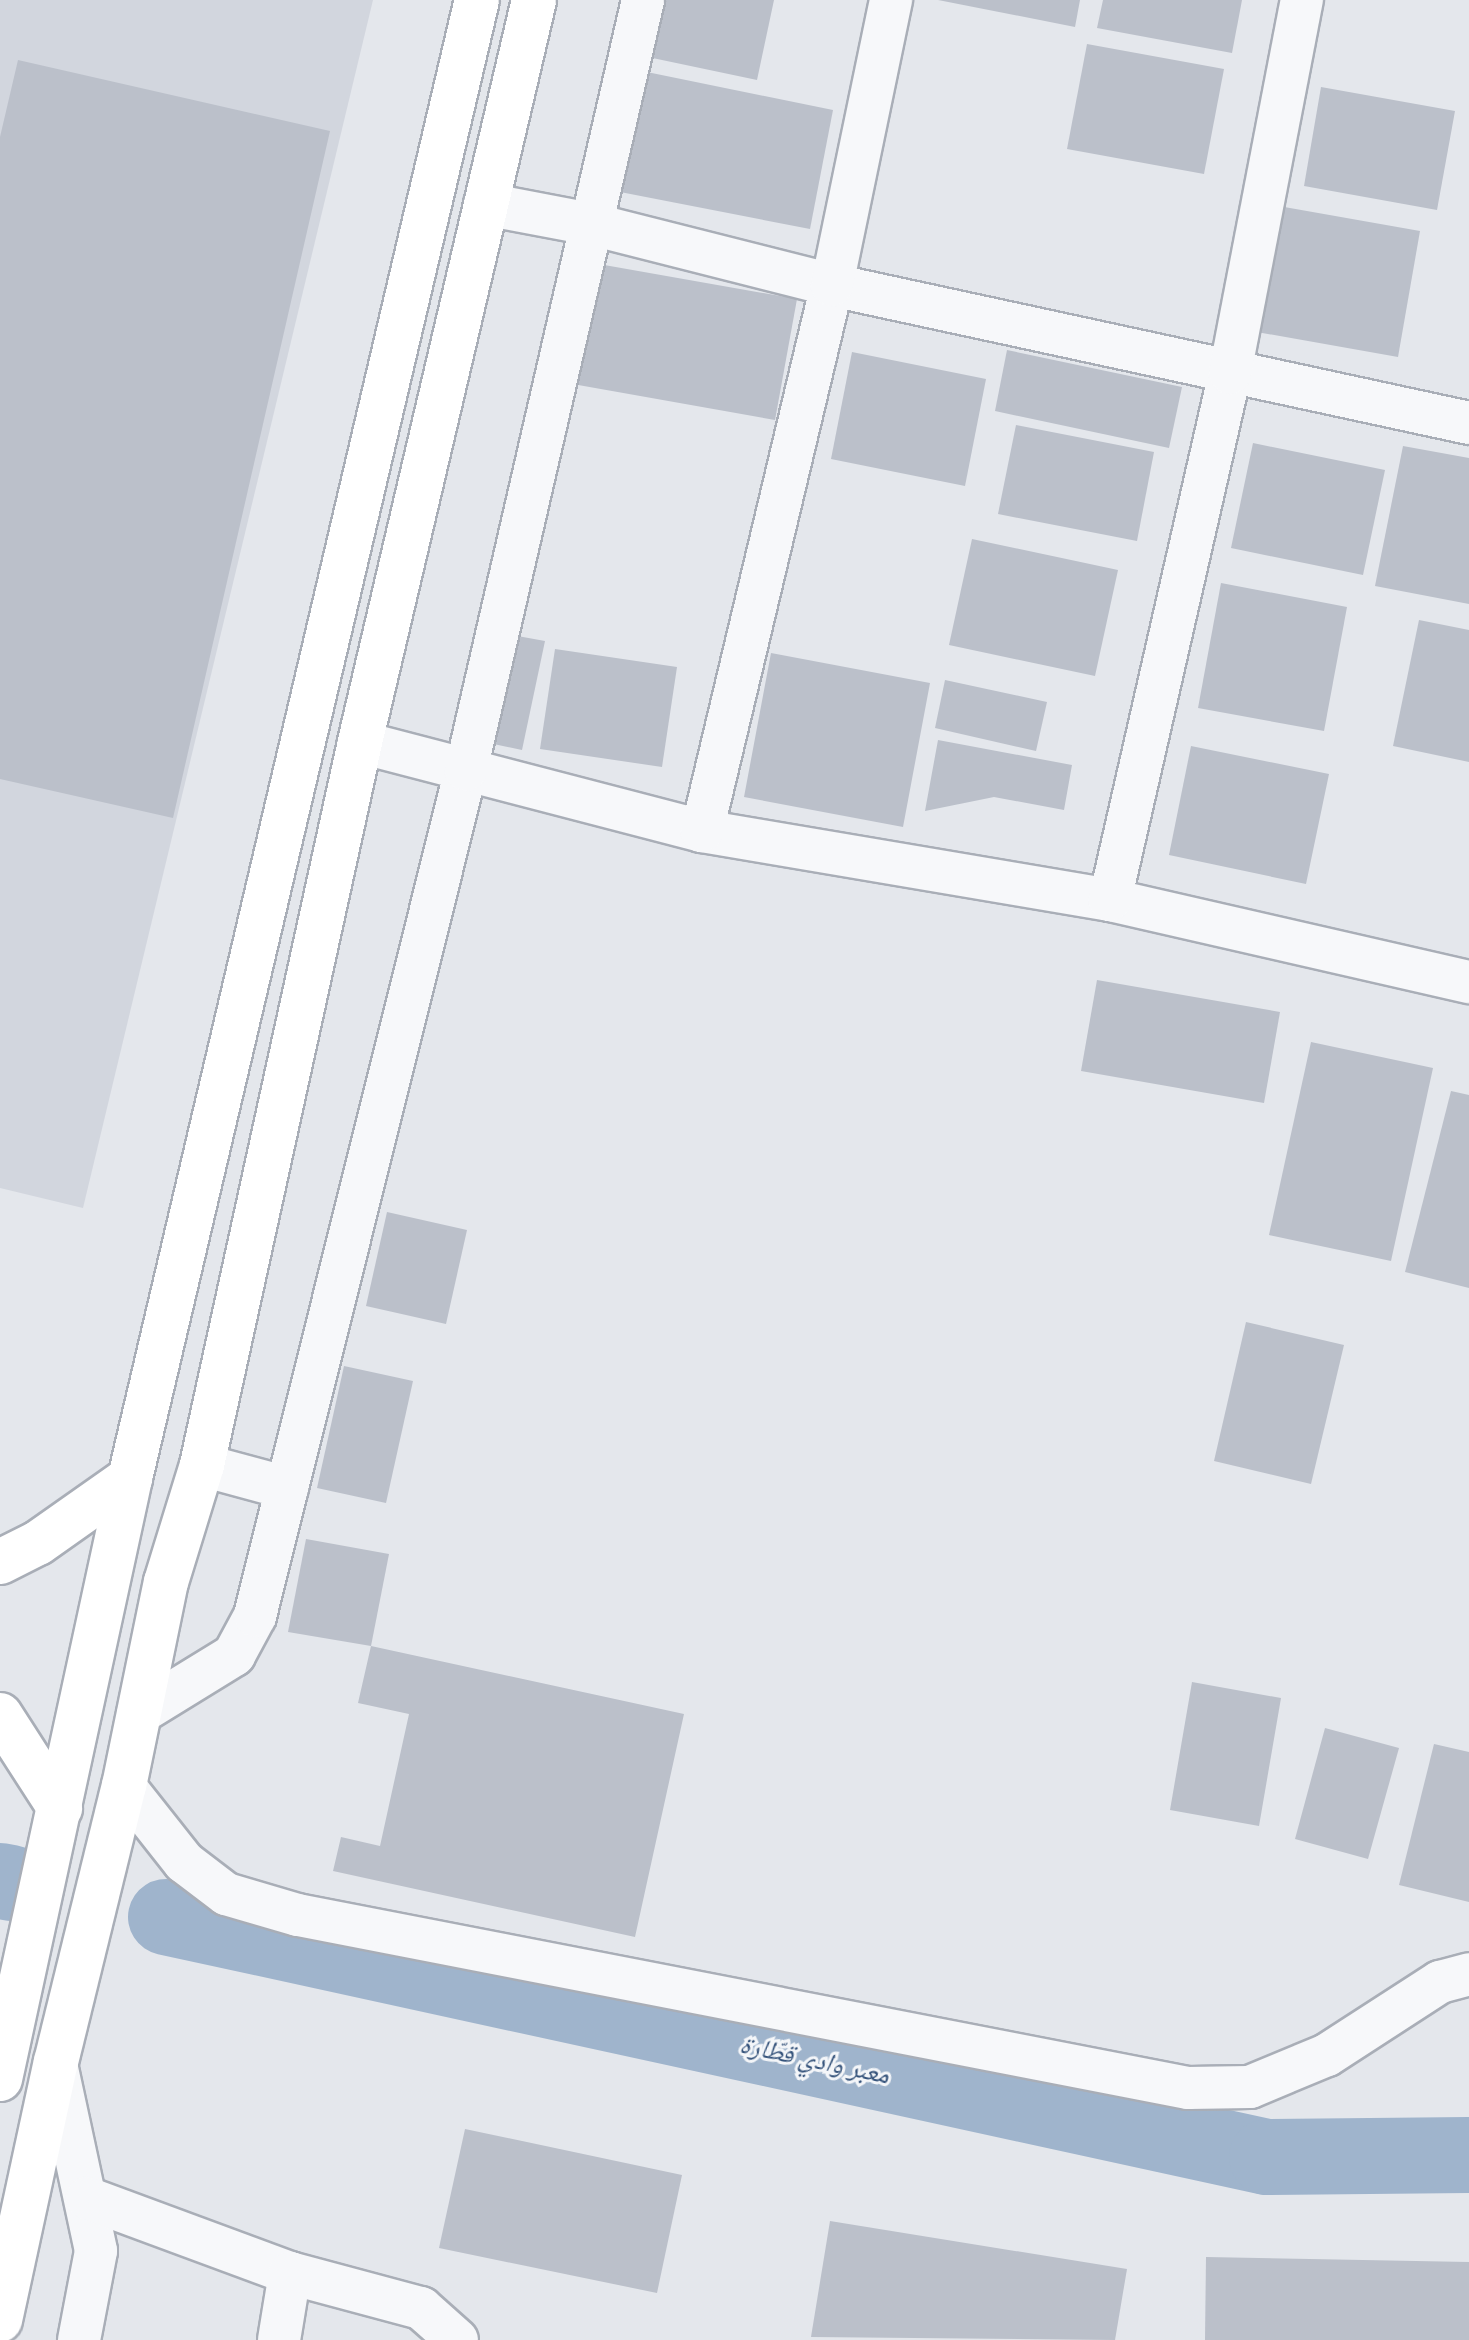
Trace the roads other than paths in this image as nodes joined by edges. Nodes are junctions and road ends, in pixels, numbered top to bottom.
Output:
1 (477, 0) edge
2 (534, 0) edge
3 (643, 0) edge
4 (891, 0) edge
5 (1302, 0) edge
6 (485, 204) junction
7 (595, 225) junction
8 (832, 285) junction
9 (1230, 373) junction
10 (1469, 423) edge
11 (360, 742) junction
12 (466, 770) junction
13 (702, 831) junction
14 (1110, 900) junction
15 (1469, 982) edge
16 (202, 1465) junction
17 (130, 1478) junction
18 (287, 1488) junction
19 (0, 1562) edge
20 (138, 1714) junction
21 (0, 1715) edge
22 (124, 1786) junction
23 (60, 1808) junction
24 (1469, 1974) edge
25 (2, 2061) edge
26 (56, 2062) junction
27 (87, 2198) junction
28 (290, 2273) junction
29 (0, 2320) edge
30 (79, 2340) edge
31 (279, 2340) edge
32 (457, 2340) edge

1 - 17 main road
2 - 6 main road
3 - 7 street
4 - 8 street
5 - 9 street
6 - 7 street
6 - 11 main road
7 - 8 street
7 - 12 street
8 - 9 street
8 - 13 street
9 - 10 street
9 - 14 street
11 - 12 street
11 - 16 main road
12 - 13 street
12 - 18 street
13 - 14 street
14 - 15 street
16 - 18 street
16 - 20 main road
17 - 19 main road
17 - 23 main road
18 - 20 street
20 - 22 main road
21 - 23 main road
22 - 24 street
22 - 26 main road
23 - 25 main road
26 - 27 street
26 - 29 main road
27 - 28 street
27 - 30 street
28 - 31 street
28 - 32 street

